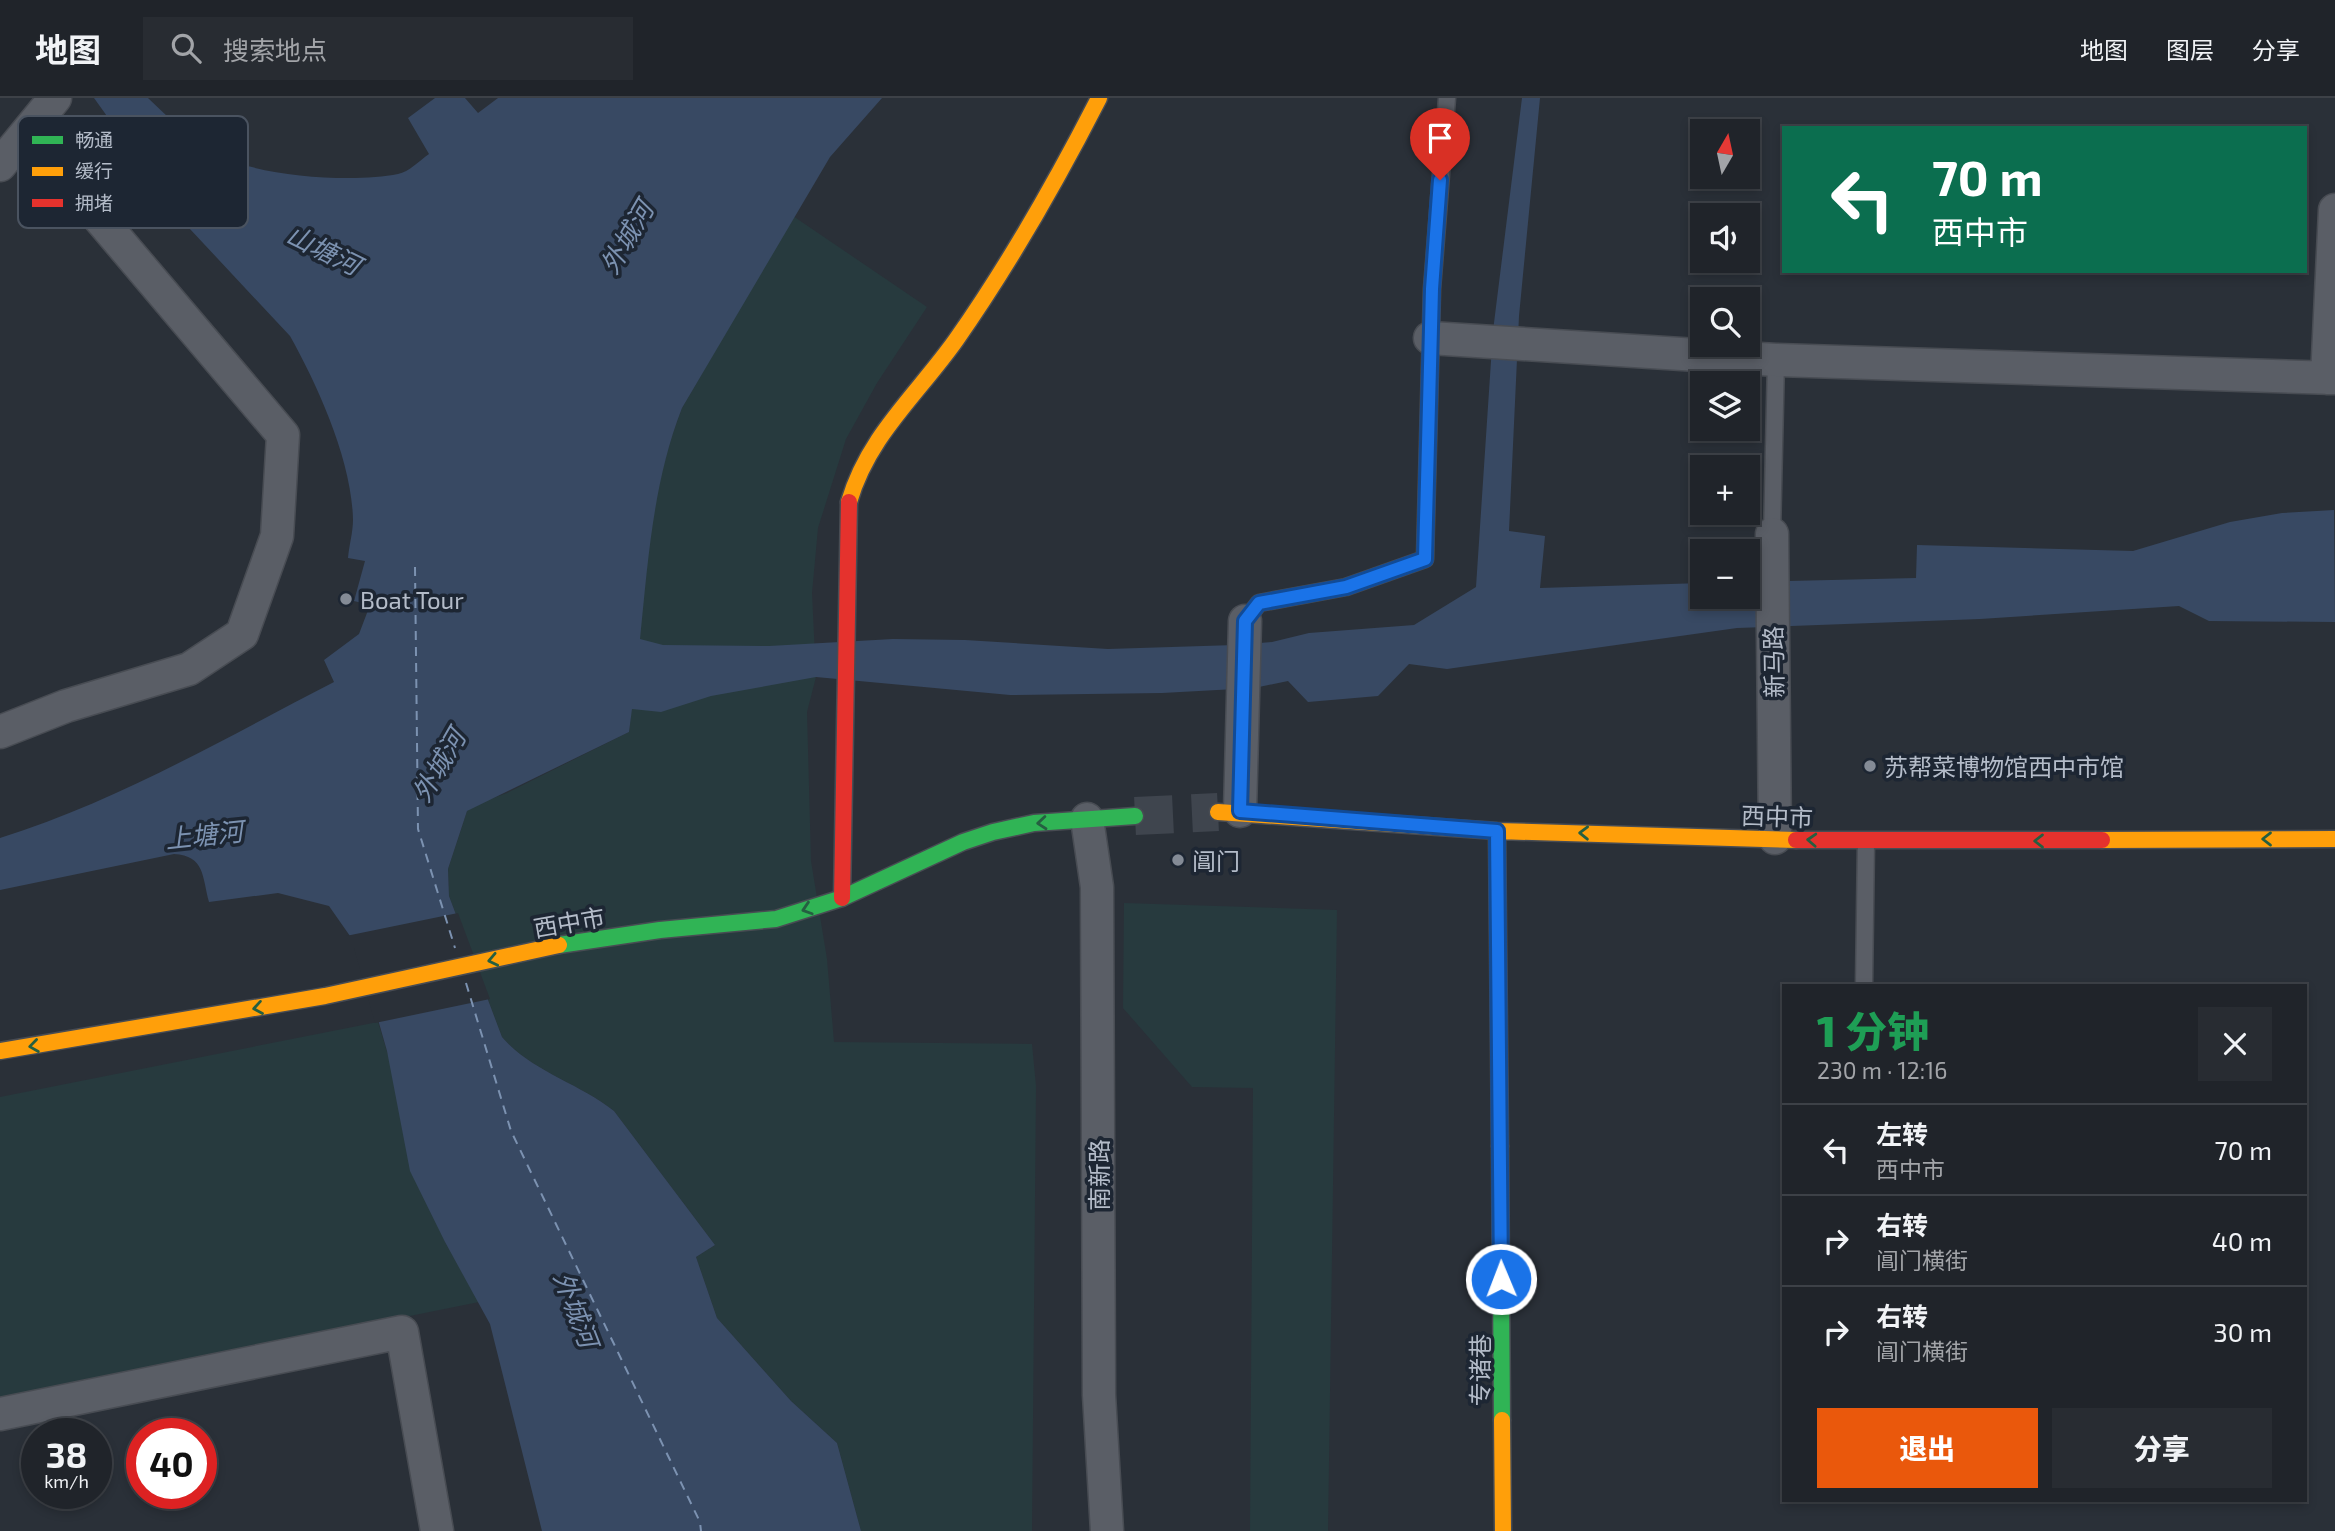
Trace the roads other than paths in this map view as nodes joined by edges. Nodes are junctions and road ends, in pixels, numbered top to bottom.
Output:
1 (55, 98) edge
2 (1099, 98) edge
3 (1447, 98) edge
4 (41, 116) edge
5 (18, 144) edge
6 (0, 165) edge
7 (2335, 210) edge
8 (107, 228) edge
9 (1430, 338) junction
10 (1776, 360) junction
11 (2331, 378) edge
12 (1772, 534) joint
13 (1245, 621) joint
14 (0, 732) edge
15 (1229, 811) joint
16 (1135, 817) tunnel mouth
17 (1087, 819) junction
18 (1497, 831) junction
19 (1775, 838) junction
20 (2335, 839) edge
21 (1866, 842) junction
22 (842, 898) junction
23 (1864, 984) edge
24 (0, 1051) edge
25 (0, 1414) edge
26 (437, 1531) edge
27 (1107, 1531) edge
28 (1503, 1531) edge

1 - 4 street
2 - 22 main road
3 - 9 lane
5 - 6 street
7 - 11 street
8 - 14 street
9 - 10 street
9 - 13 lane
10 - 11 street
10 - 12 lane, 新马路
12 - 19 street, 新马路
13 - 15 street
15 - 18 main road, 西中市
16 - 17 main road, 西中市
17 -> 22 main road, 西中市
17 - 27 street, 南新路
19 -> 18 main road, 西中市
18 - 28 main road, 专诸巷
21 -> 19 main road, 西中市
20 -> 21 main road, 西中市
21 - 23 lane
22 -> 24 main road, 西中市
25 - 26 street

